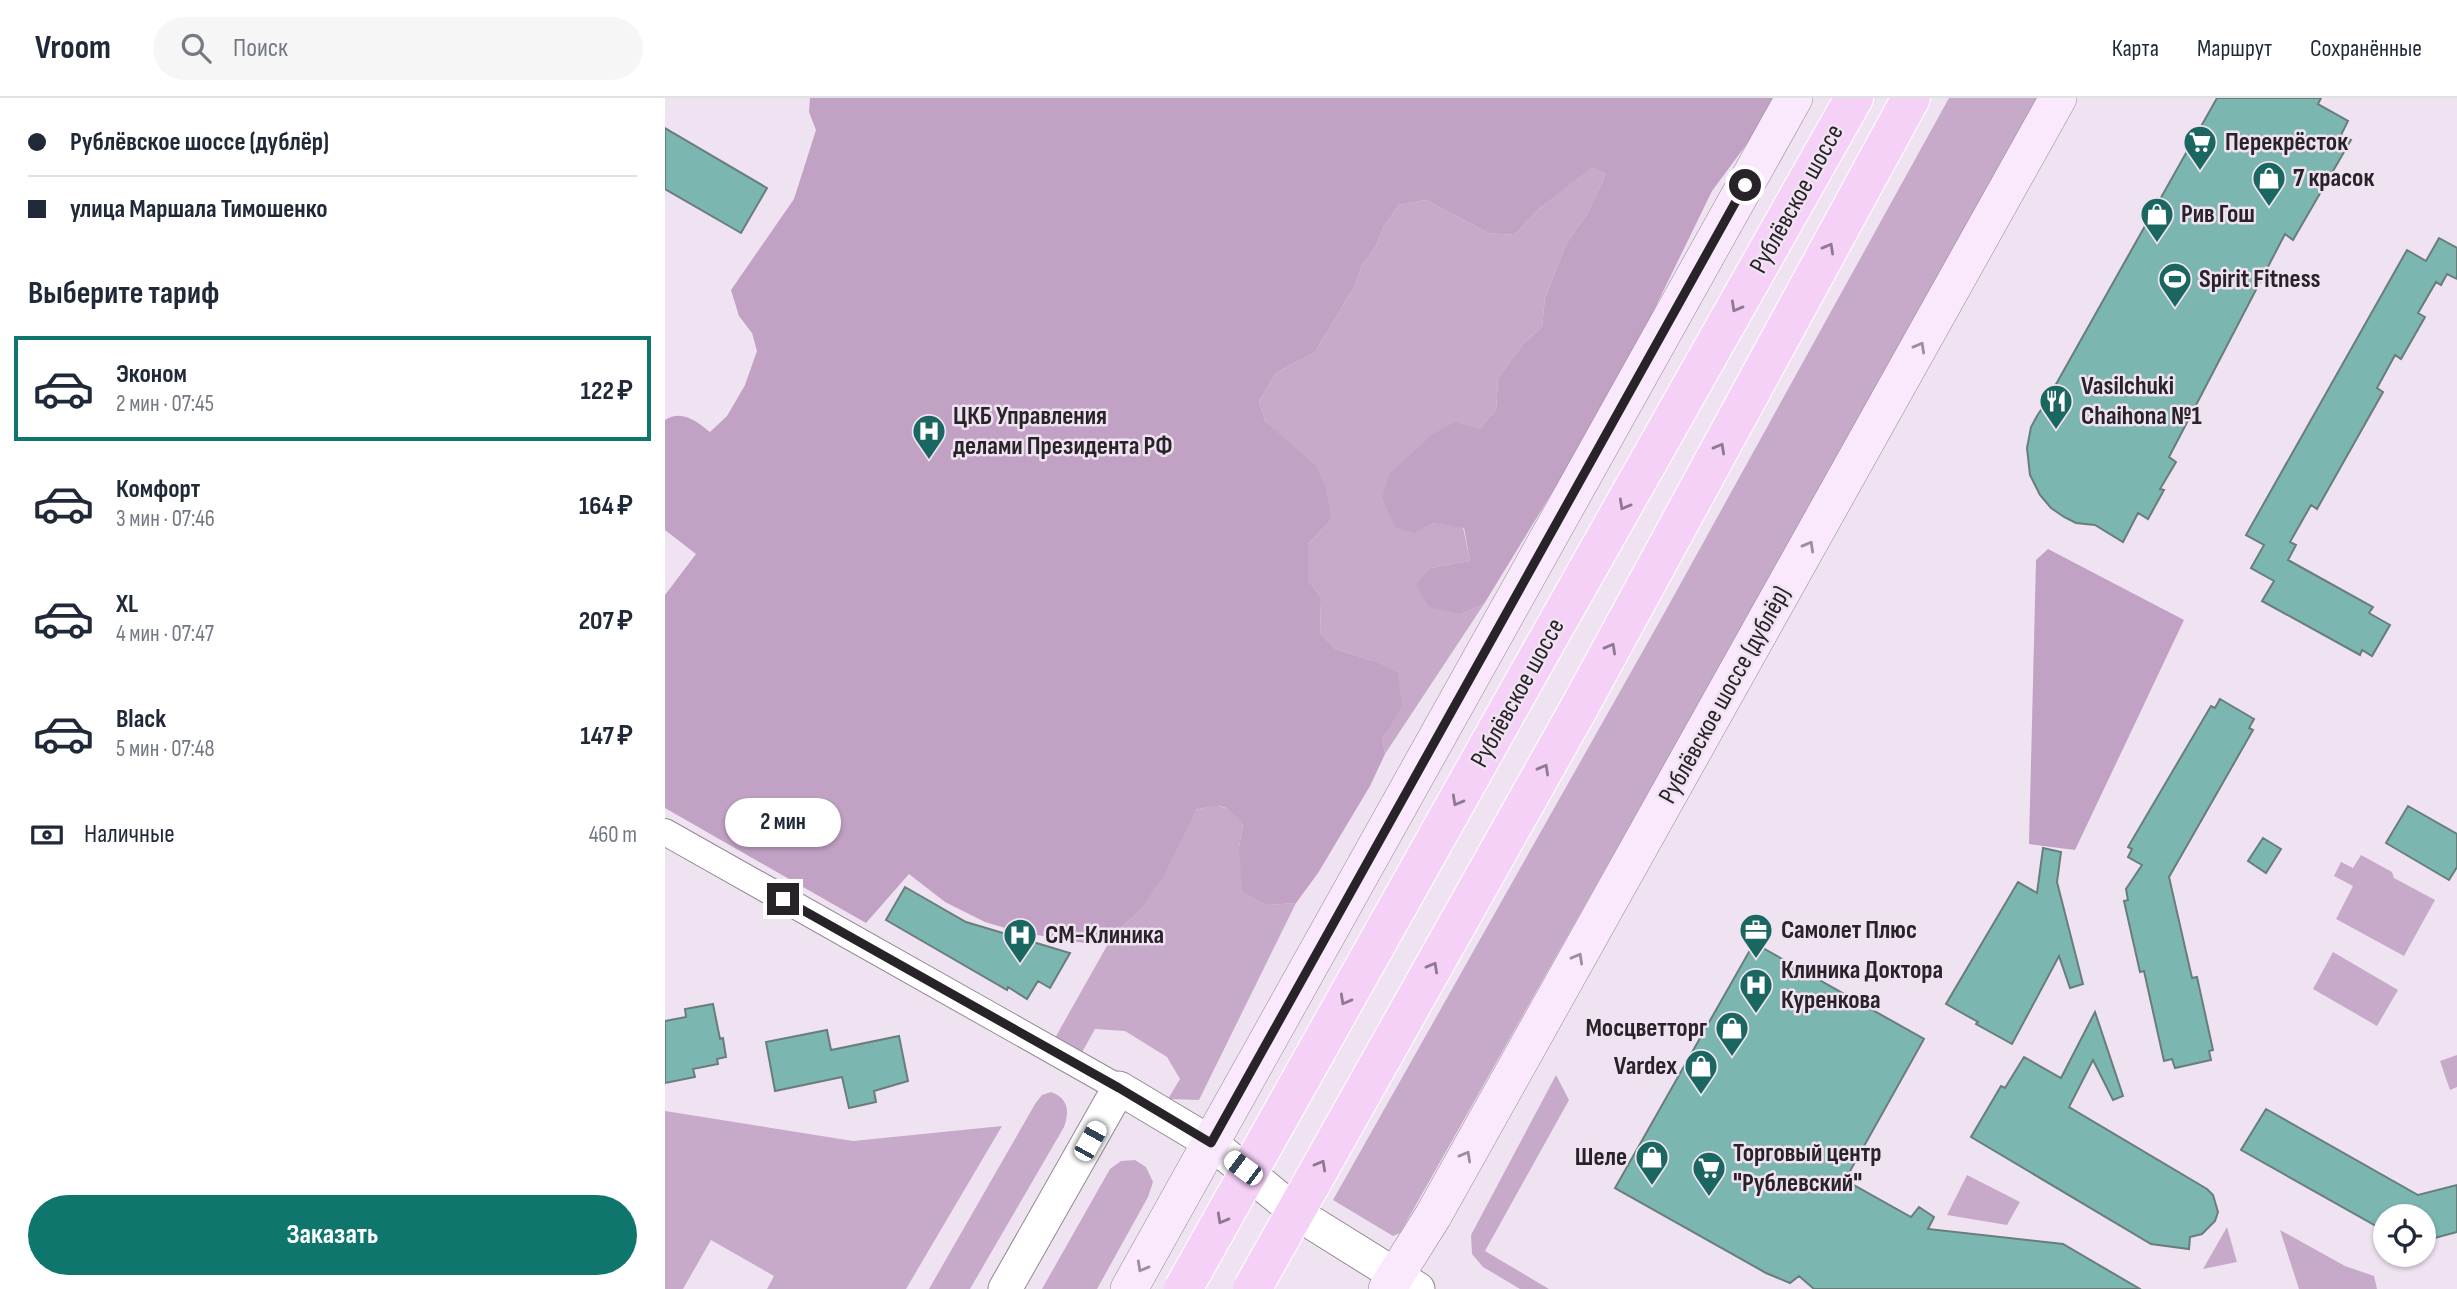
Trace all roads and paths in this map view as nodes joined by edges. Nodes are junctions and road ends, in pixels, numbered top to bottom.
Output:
1 (1794, 98) edge
2 (1854, 98) edge
3 (1911, 98) edge
4 (2058, 98) edge
5 (665, 832) edge
6 (1119, 1088) junction
7 (1211, 1143) junction
8 (1401, 1284) edge
9 (1005, 1289) edge
10 (1129, 1289) edge
11 (1183, 1289) edge
12 (1252, 1289) edge

1 - 7 main road
2 -> 11 main road, Рублёвское шоссе, bridge
12 -> 3 main road, Рублёвское шоссе, bridge
8 -> 4 main road, Рублёвское шоссе (дублёр)
5 - 6 street
6 - 7 street
6 - 9 street
7 - 8 street
7 -> 10 main road

